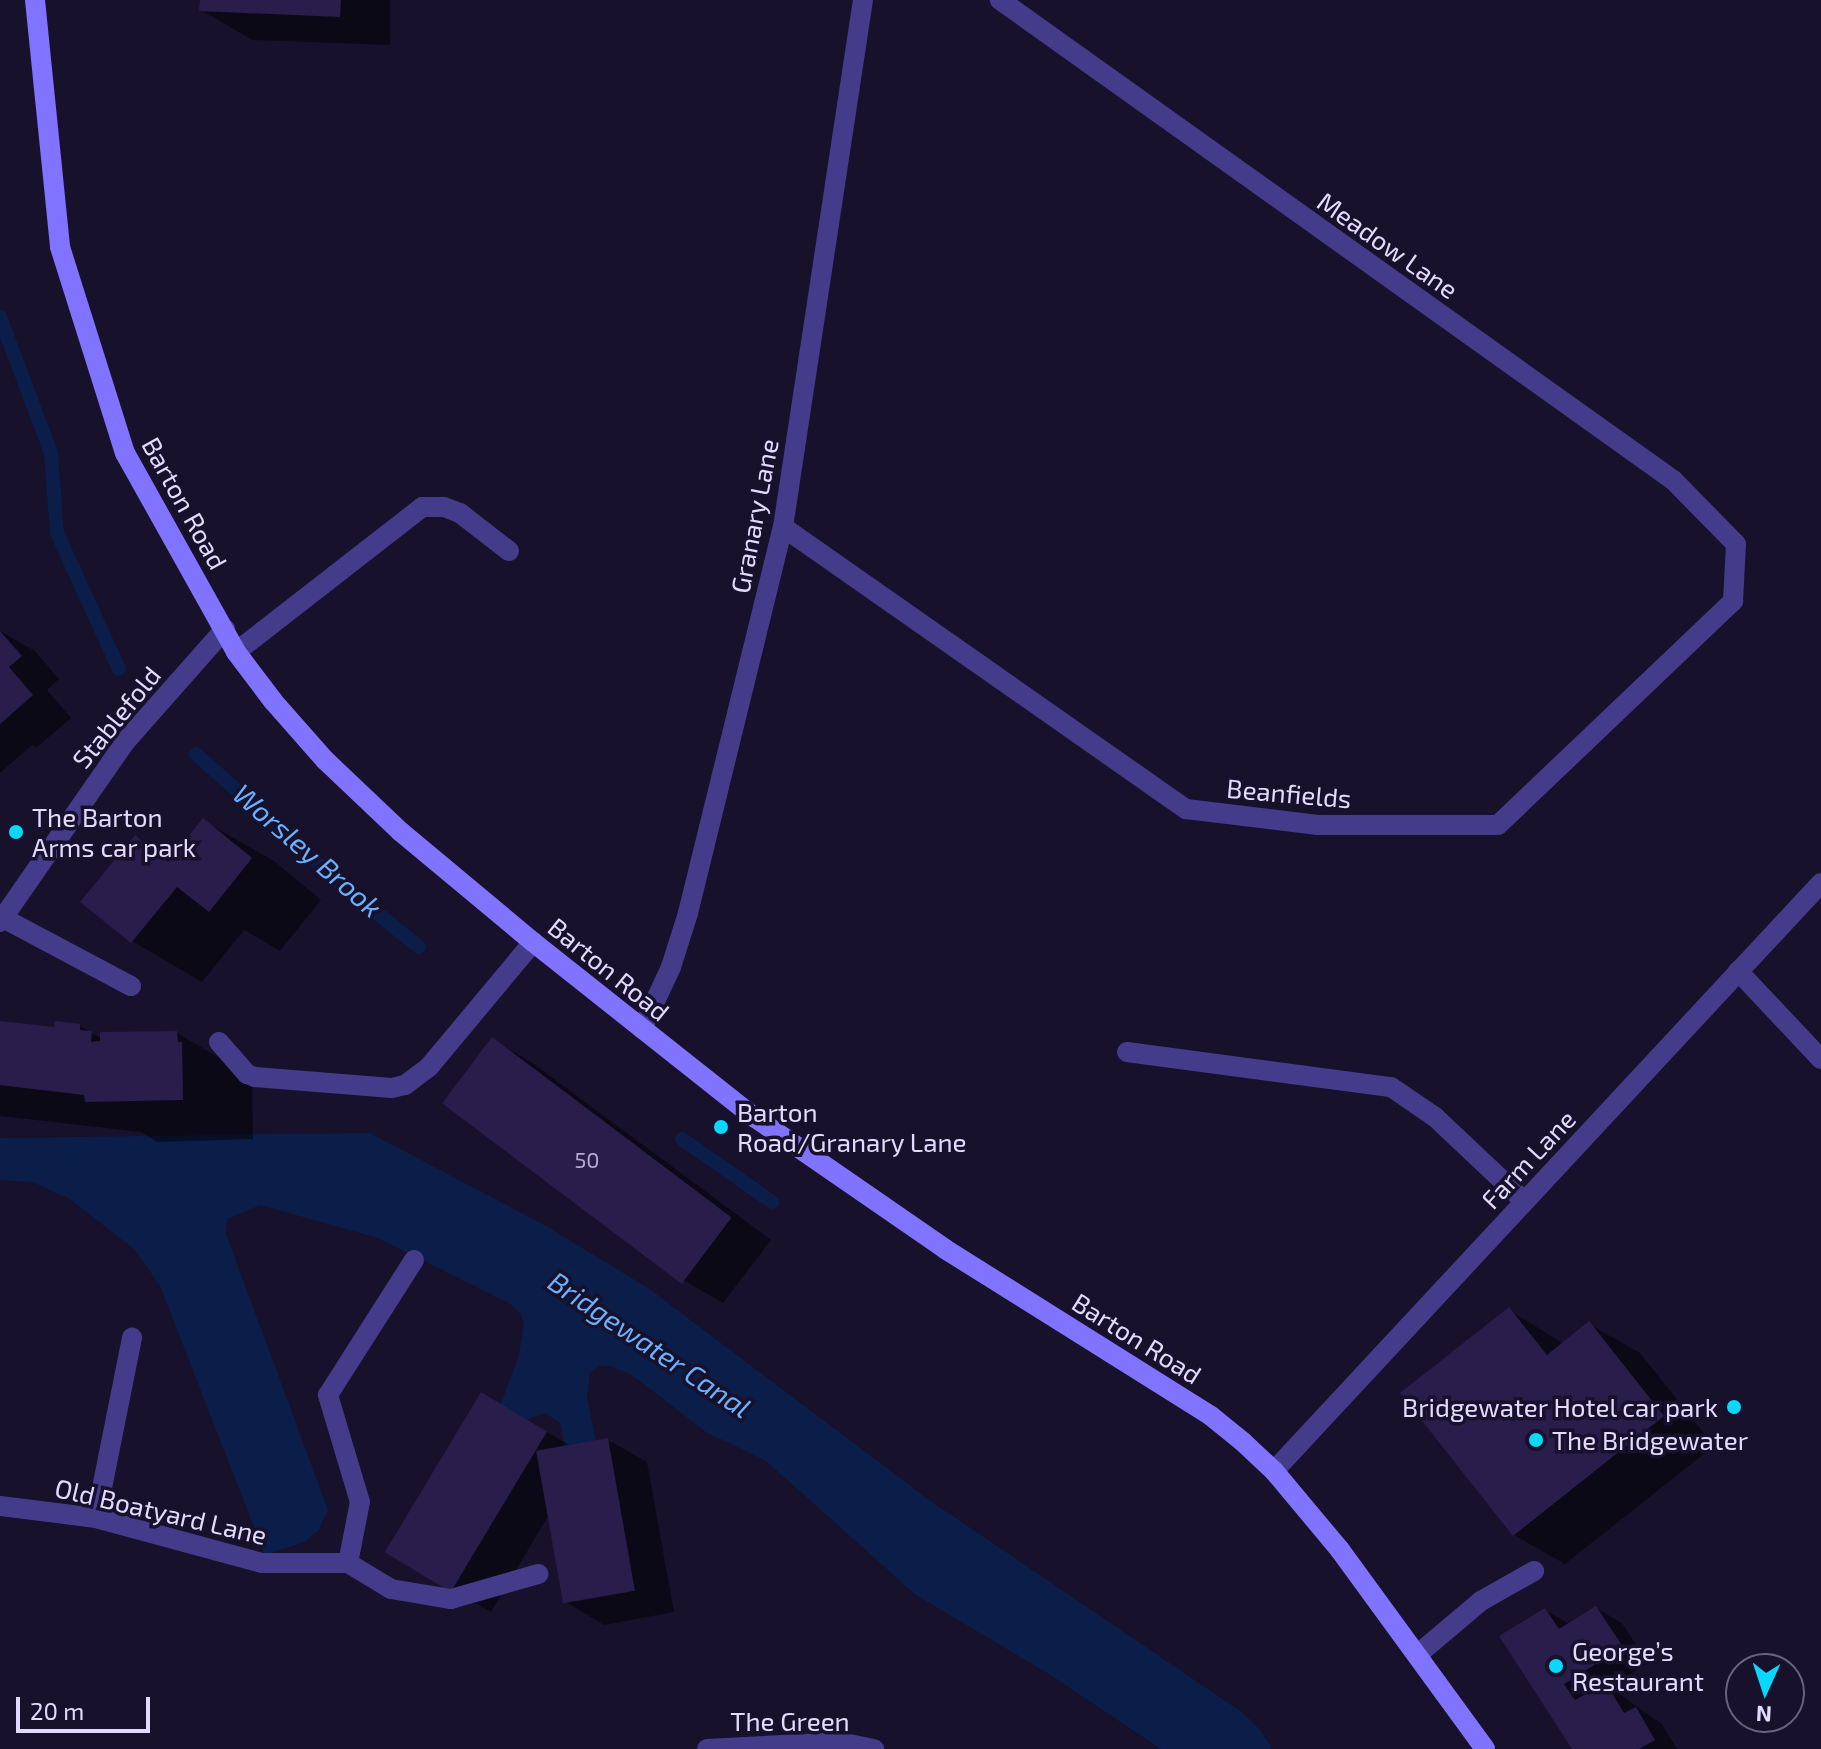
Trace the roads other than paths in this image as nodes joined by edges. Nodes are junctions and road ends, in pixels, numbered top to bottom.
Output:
1 (35, 0) edge
2 (863, 0) edge
3 (1000, 0) edge
4 (783, 527) junction
5 (1736, 544) joint
6 (509, 551) dead end
7 (225, 629) junction
8 (236, 652) junction
9 (1821, 883) edge
10 (2, 920) edge
11 (533, 942) junction
12 (1738, 971) junction
13 (131, 986) dead end
14 (642, 1029) junction
15 (219, 1042) dead end
16 (1127, 1052) dead end
17 (1821, 1059) edge
18 (1524, 1201) junction
19 (414, 1260) dead end
20 (132, 1338) dead end
21 (1274, 1471) junction
22 (0, 1506) edge
23 (96, 1518) junction
24 (348, 1563) junction
25 (1534, 1571) dead end
26 (538, 1574) dead end
27 (1417, 1655) junction
28 (707, 1749) edge
29 (874, 1749) edge
30 (1485, 1749) edge

1 - 7 main road, Barton Road
2 - 4 street, Granary Lane
3 - 5 street, Meadow Lane
4 - 5 street, Beanfields
4 - 14 street, Granary Lane
6 - 8 street
7 - 8 main road, Barton Road
7 - 10 street, Stablefold
8 - 11 main road, Barton Road
9 - 12 street, Farm Lane
10 - 13 street
11 - 14 main road, Barton Road
11 - 15 street
12 - 17 street
12 - 18 street, Farm Lane
14 - 21 main road, Barton Road
16 - 18 street
18 - 21 street, Farm Lane
19 - 24 street
20 - 23 street
21 - 27 main road, Barton Road
22 - 23 street, Old Boatyard Lane
23 - 24 street, Old Boatyard Lane
24 - 26 street
25 - 27 street
27 - 30 main road, Barton Road
28 - 29 street, The Green

